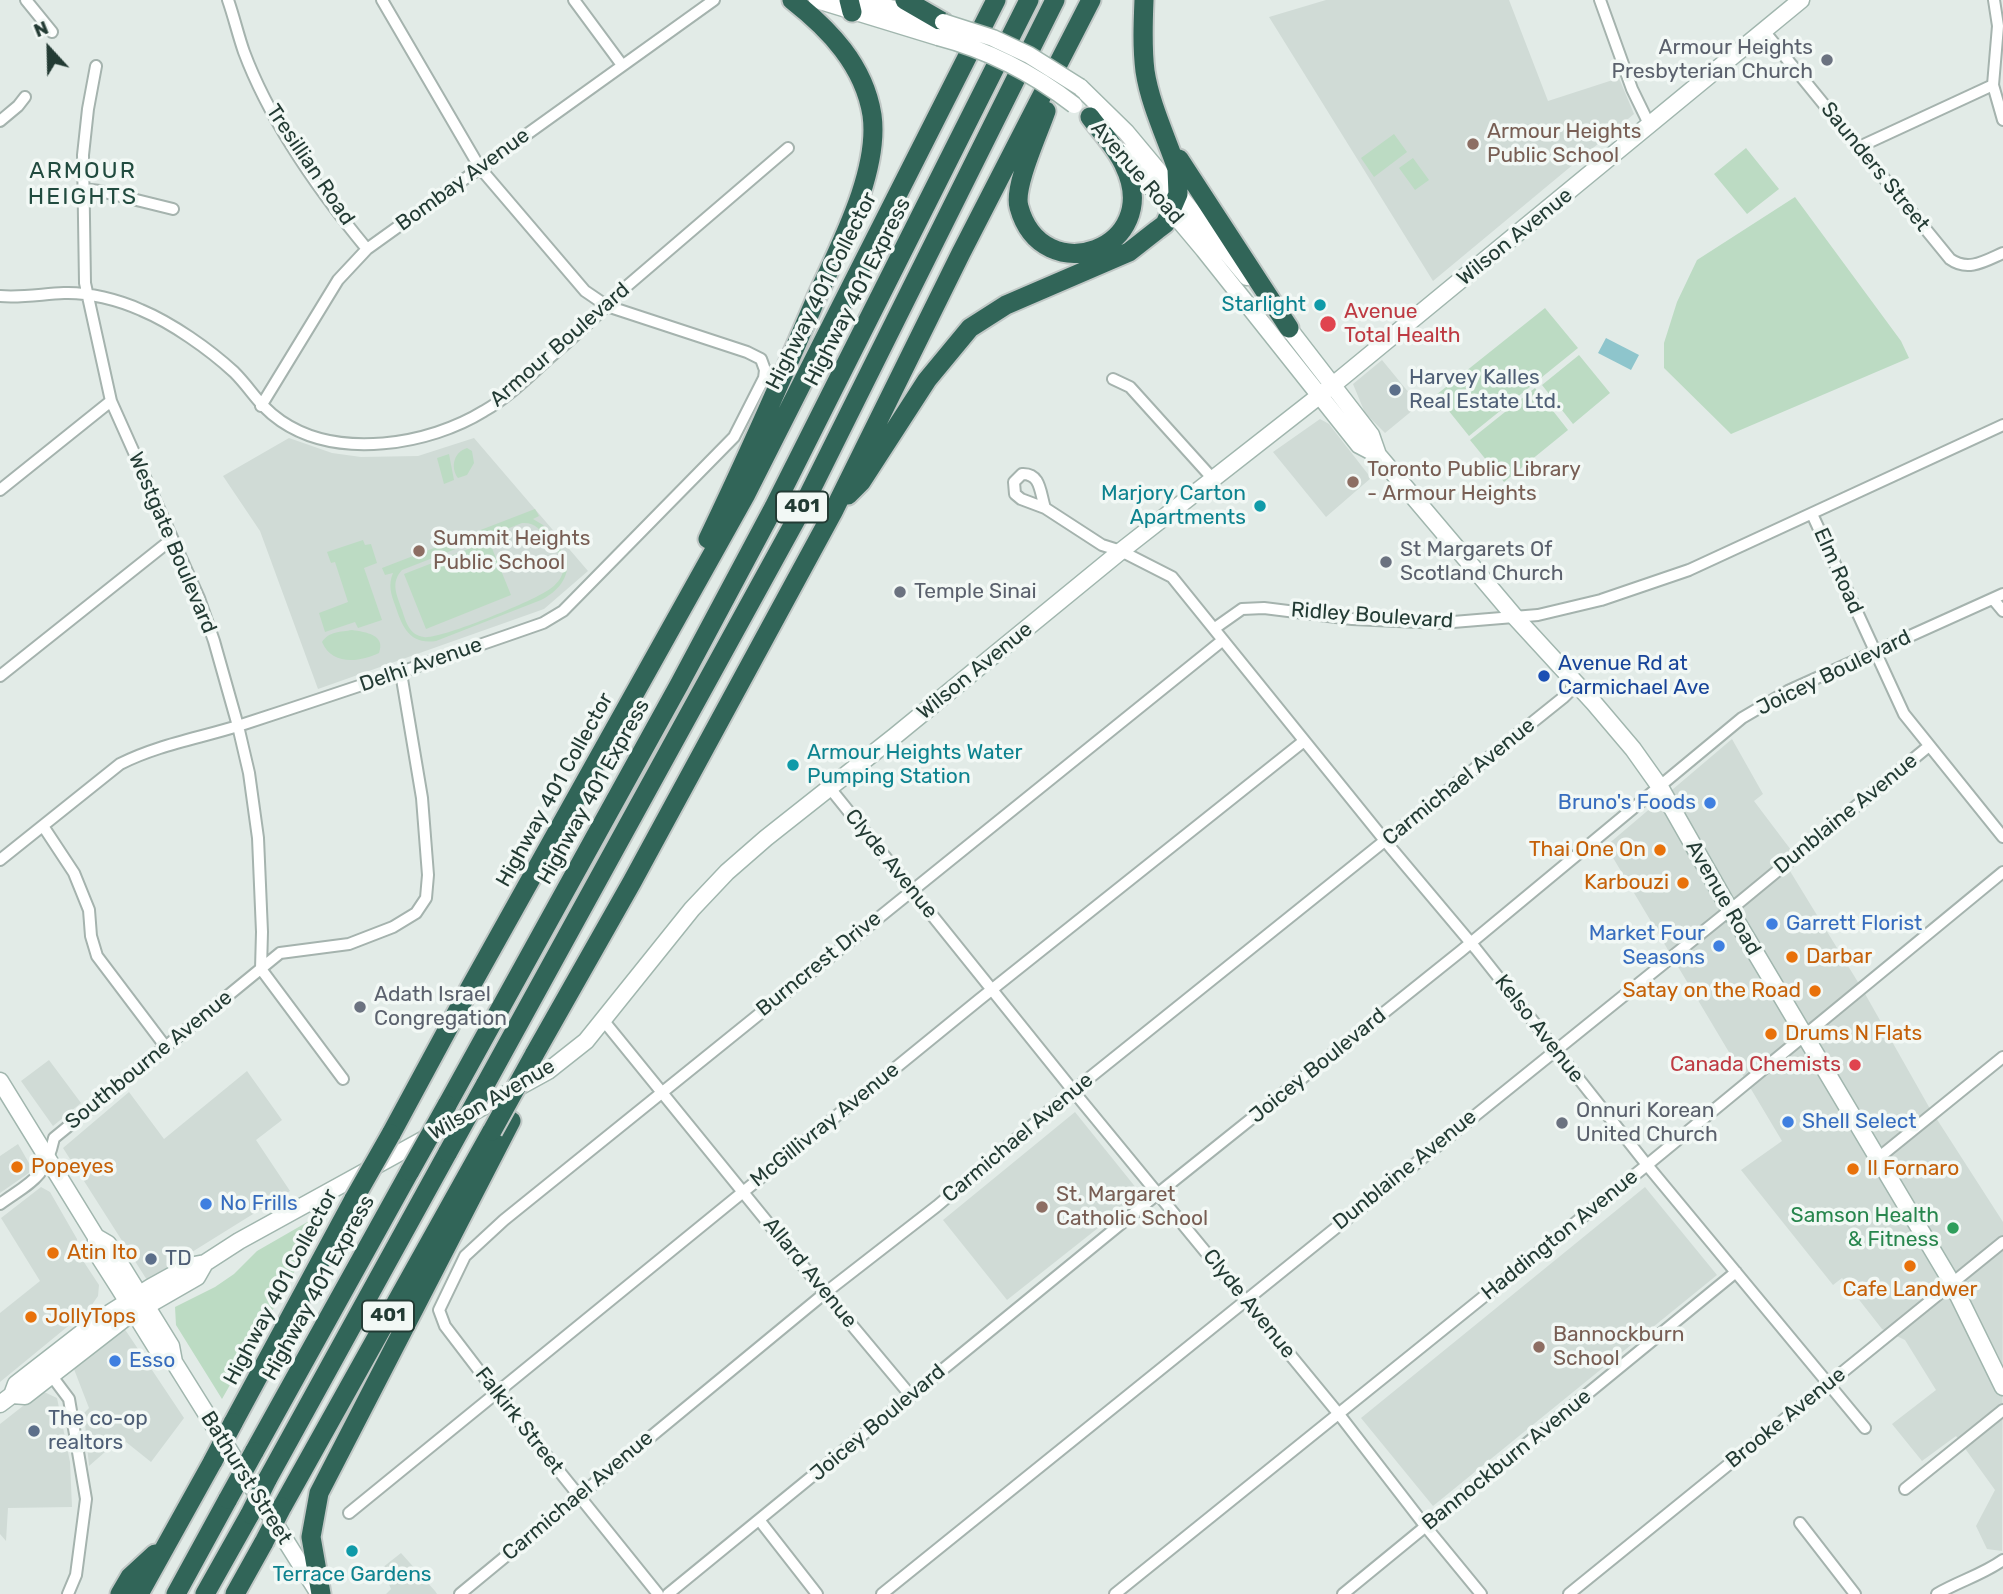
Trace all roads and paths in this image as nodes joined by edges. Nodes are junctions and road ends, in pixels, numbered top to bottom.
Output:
1 (26, 0) edge
2 (228, 0) edge
3 (382, 0) edge
4 (574, 0) edge
5 (714, 0) edge
6 (792, 0) edge
7 (817, 0) edge
8 (905, 0) edge
9 (986, 0) edge
10 (996, 0) edge
11 (1029, 0) edge
12 (1055, 0) edge
13 (1091, 0) edge
14 (1144, 0) edge
15 (1600, 0) edge
16 (1801, 0) edge
17 (1994, 0) edge
18 (854, 4) edge
19 (941, 30) junction
20 (1764, 31) junction
21 (52, 32) dead end
22 (967, 55) junction
23 (622, 65) junction
24 (96, 66) dead end
25 (1053, 75) junction
26 (1993, 85) junction
27 (25, 97) dead end
28 (1082, 111) junction
29 (2003, 120) edge
30 (0, 121) edge
31 (1650, 126) junction
32 (1166, 138) junction
33 (1859, 147) junction
34 (788, 148) dead end
35 (480, 168) junction
36 (82, 189) junction
37 (1178, 194) junction
38 (173, 209) dead end
39 (1171, 212) junction
40 (368, 249) junction
41 (2003, 253) edge
42 (87, 294) junction
43 (0, 296) edge
44 (607, 306) junction
45 (1289, 328) junction
46 (1113, 379) dead end
47 (1333, 385) junction
48 (1319, 396) junction
49 (111, 401) junction
50 (261, 406) junction
51 (2003, 425) edge
52 (1378, 455) junction
53 (1213, 479) junction
54 (0, 490) edge
55 (836, 505) junction
56 (1045, 508) dead end
57 (1811, 513) junction
58 (172, 539) junction
59 (1121, 551) junction
60 (1998, 596) edge
61 (688, 600) junction
62 (2003, 611) edge
63 (1515, 617) junction
64 (1215, 628) junction
65 (1223, 640) junction
66 (1875, 652) junction
67 (401, 673) junction
68 (0, 676) edge
69 (1577, 684) junction
70 (238, 726) junction
71 (1304, 741) junction
72 (1929, 746) junction
73 (1660, 787) junction
74 (829, 788) junction
75 (44, 826) junction
76 (2003, 837) edge
77 (1385, 840) junction
78 (0, 860) edge
79 (2003, 872) edge
80 (912, 890) junction
81 (1730, 910) junction
82 (1471, 943) junction
83 (261, 969) junction
84 (992, 990) junction
85 (603, 1020) junction
86 (1804, 1035) junction
87 (164, 1046) junction
88 (1555, 1050) junction
89 (538, 1052) junction
90 (2003, 1057) edge
91 (343, 1079) dead end
92 (0, 1081) edge
93 (662, 1091) junction
94 (1073, 1091) junction
95 (50, 1158) junction
96 (1877, 1159) junction
97 (1647, 1165) junction
98 (743, 1192) junction
99 (1158, 1194) junction
100 (1, 1202) edge
101 (2003, 1242) edge
102 (1736, 1272) junction
103 (1952, 1283) junction
104 (825, 1293) junction
105 (1245, 1300) junction
106 (137, 1304) junction
107 (439, 1310) joint
108 (51, 1375) junction
109 (1828, 1384) junction
110 (2003, 1387) edge
111 (497, 1394) junction
112 (911, 1395) junction
113 (6, 1400) edge
114 (2003, 1410) edge
115 (1338, 1413) junction
116 (1865, 1428) dead end
117 (1905, 1489) dead end
118 (578, 1495) junction
119 (349, 1513) dead end
120 (760, 1521) junction
121 (1800, 1523) dead end
122 (1426, 1527) junction
123 (165, 1543) junction
124 (2003, 1560) edge
125 (68, 1594) edge
126 (120, 1594) edge
127 (139, 1594) edge
128 (176, 1594) edge
129 (205, 1594) edge
130 (235, 1594) edge
131 (320, 1594) edge
132 (460, 1594) edge
133 (658, 1594) edge
134 (668, 1594) edge
135 (817, 1594) edge
136 (882, 1594) edge
137 (1115, 1594) edge
138 (1343, 1594) edge
139 (1481, 1594) edge
140 (1569, 1594) edge
141 (1855, 1594) edge
142 (1937, 1594) edge

1 - 21 street
2 - 40 street, Tresillian Road
3 - 35 street
4 - 23 street
5 - 23 street, Bombay Avenue
6 - 61 highway
7 - 18 main road, Avenue Road
8 - 19 highway
9 - 22 highway
10 - 22 highway, Highway 401 Collector / 401
11 - 128 highway, Highway 401 Express / 401, bridge
12 - 129 highway, 401, bridge
13 - 25 highway, 401
14 - 32 highway
15 - 31 street
16 - 20 main road, Wilson Avenue
17 - 26 street
18 - 19 main road, Avenue Road
19 - 28 main road, Avenue Road, bridge
19 - 37 main road, Avenue Road, bridge
20 - 31 main road, Wilson Avenue
20 - 33 street, Saunders Street
22 - 61 highway, Highway 401 Collector / 401
23 - 35 street, Bombay Avenue
24 - 36 street, Westgate Boulevard
25 - 28 highway
25 - 55 highway, 401
26 - 29 street
26 - 33 street
27 - 30 street
28 - 39 main road, Avenue Road
31 - 47 main road, Wilson Avenue
32 - 37 highway
32 - 45 highway
33 - 41 street, Saunders Street
34 - 44 street, Armour Boulevard
35 - 40 street, Bombay Avenue
35 - 44 street
36 - 38 street
36 - 42 street, Westgate Boulevard
37 - 39 highway
37 - 45 main road, Avenue Road
39 - 48 main road, Avenue Road
39 - 55 highway
40 - 50 street, Bombay Avenue
42 - 43 street, Armour Boulevard
42 - 49 street, Westgate Boulevard
42 - 50 street, Armour Boulevard
44 - 50 street, Armour Boulevard
44 - 67 street, Delhi Avenue
45 - 47 main road, Avenue Road
46 - 53 street
47 - 48 main road, Wilson Avenue
47 - 52 main road, Avenue Road
48 - 52 main road, Avenue Road
48 - 53 main road, Wilson Avenue
49 - 54 street
49 - 58 street, Westgate Boulevard
51 - 57 street, Ridley Boulevard
52 - 63 main road, Avenue Road
53 - 59 main road, Wilson Avenue
55 - 89 highway, 401
56 - 59 street
57 - 63 street, Ridley Boulevard
57 - 66 street, Elm Road
58 - 68 street
58 - 70 street, Westgate Boulevard
59 - 64 street
59 - 74 main road, Wilson Avenue
60 - 62 street
60 - 66 street, Joicey Boulevard
61 - 123 highway, Highway 401 Collector / 401, bridge
63 - 64 street, Ridley Boulevard
63 - 69 main road, Avenue Road
64 - 65 street, Kelso Avenue
65 - 71 street, Kelso Avenue
65 - 80 street, Burncrest Drive
66 - 72 street, Elm Road
66 - 73 street, Joicey Boulevard
67 - 70 street, Delhi Avenue
67 - 83 street, Southbourne Avenue
69 - 73 main road, Avenue Road
69 - 77 street, Carmichael Avenue
70 - 75 street, Delhi Avenue
70 - 83 street, Westgate Boulevard
71 - 77 street, Kelso Avenue
71 - 84 street, McGillivray Avenue
72 - 76 street, Elm Road
72 - 81 street, Dunblaine Avenue
73 - 81 main road, Avenue Road
73 - 82 street, Joicey Boulevard
74 - 80 street, Clyde Avenue
74 - 85 main road, Wilson Avenue
75 - 78 street, Delhi Avenue
75 - 87 street
77 - 82 street, Kelso Avenue
77 - 94 street, Carmichael Avenue
79 - 86 street, Haddington Avenue
80 - 84 street, Clyde Avenue
80 - 93 street, Burncrest Drive
81 - 86 main road, Avenue Road
81 - 88 street, Dunblaine Avenue
82 - 88 street, Kelso Avenue
82 - 99 street, Joicey Boulevard
83 - 87 street, Southbourne Avenue
83 - 91 street
84 - 94 street, Clyde Avenue
84 - 98 street, McGillivray Avenue
85 - 93 street, Allard Avenue
85 - 106 main road, Wilson Avenue
86 - 96 main road, Avenue Road
86 - 97 street, Haddington Avenue
87 - 95 street, Southbourne Avenue
88 - 97 street, Kelso Avenue
88 - 105 street, Dunblaine Avenue
89 - 130 highway, 401, bridge
89 - 131 highway
90 - 96 street
92 - 95 main road, Bathurst Street
93 - 98 street, Allard Avenue
93 - 107 street, Burncrest Drive
94 - 99 street, Clyde Avenue
94 - 104 street, Carmichael Avenue
95 - 100 street, Southbourne Avenue
95 - 106 main road, Bathurst Street
96 - 103 main road, Avenue Road
97 - 102 street, Kelso Avenue
97 - 115 street, Haddington Avenue
98 - 104 street, Allard Avenue
98 - 111 street, McGillivray Avenue
99 - 105 street, Clyde Avenue
99 - 112 street, Joicey Boulevard
101 - 103 street, Brooke Avenue
102 - 109 street, Kelso Avenue
102 - 122 street, Bannockburn Avenue
103 - 109 street, Brooke Avenue
103 - 110 main road, Avenue Road
104 - 112 street, Allard Avenue
104 - 118 street, Carmichael Avenue
105 - 115 street, Clyde Avenue
105 - 136 street, Dunblaine Avenue
106 - 108 main road, Wilson Avenue
106 - 113 main road, Wilson Avenue
106 - 131 main road, Bathurst Street
107 - 111 street, Falkirk Street
108 - 113 main road, Wilson Avenue
108 - 125 street
109 - 116 street, Kelso Avenue
109 - 140 street, Brooke Avenue
111 - 118 street, Falkirk Street
111 - 119 street, McGillivray Avenue
112 - 120 street, Joicey Boulevard
114 - 117 street
115 - 122 street, Clyde Avenue
115 - 137 street, Haddington Avenue
118 - 132 street, Carmichael Avenue
118 - 133 street, Falkirk Street
120 - 134 street, Joicey Boulevard
120 - 135 street
121 - 141 street
122 - 138 street, Bannockburn Avenue
122 - 139 street, Clyde Avenue
123 - 126 highway
123 - 127 highway, Highway 401 Collector / 401
124 - 142 street

